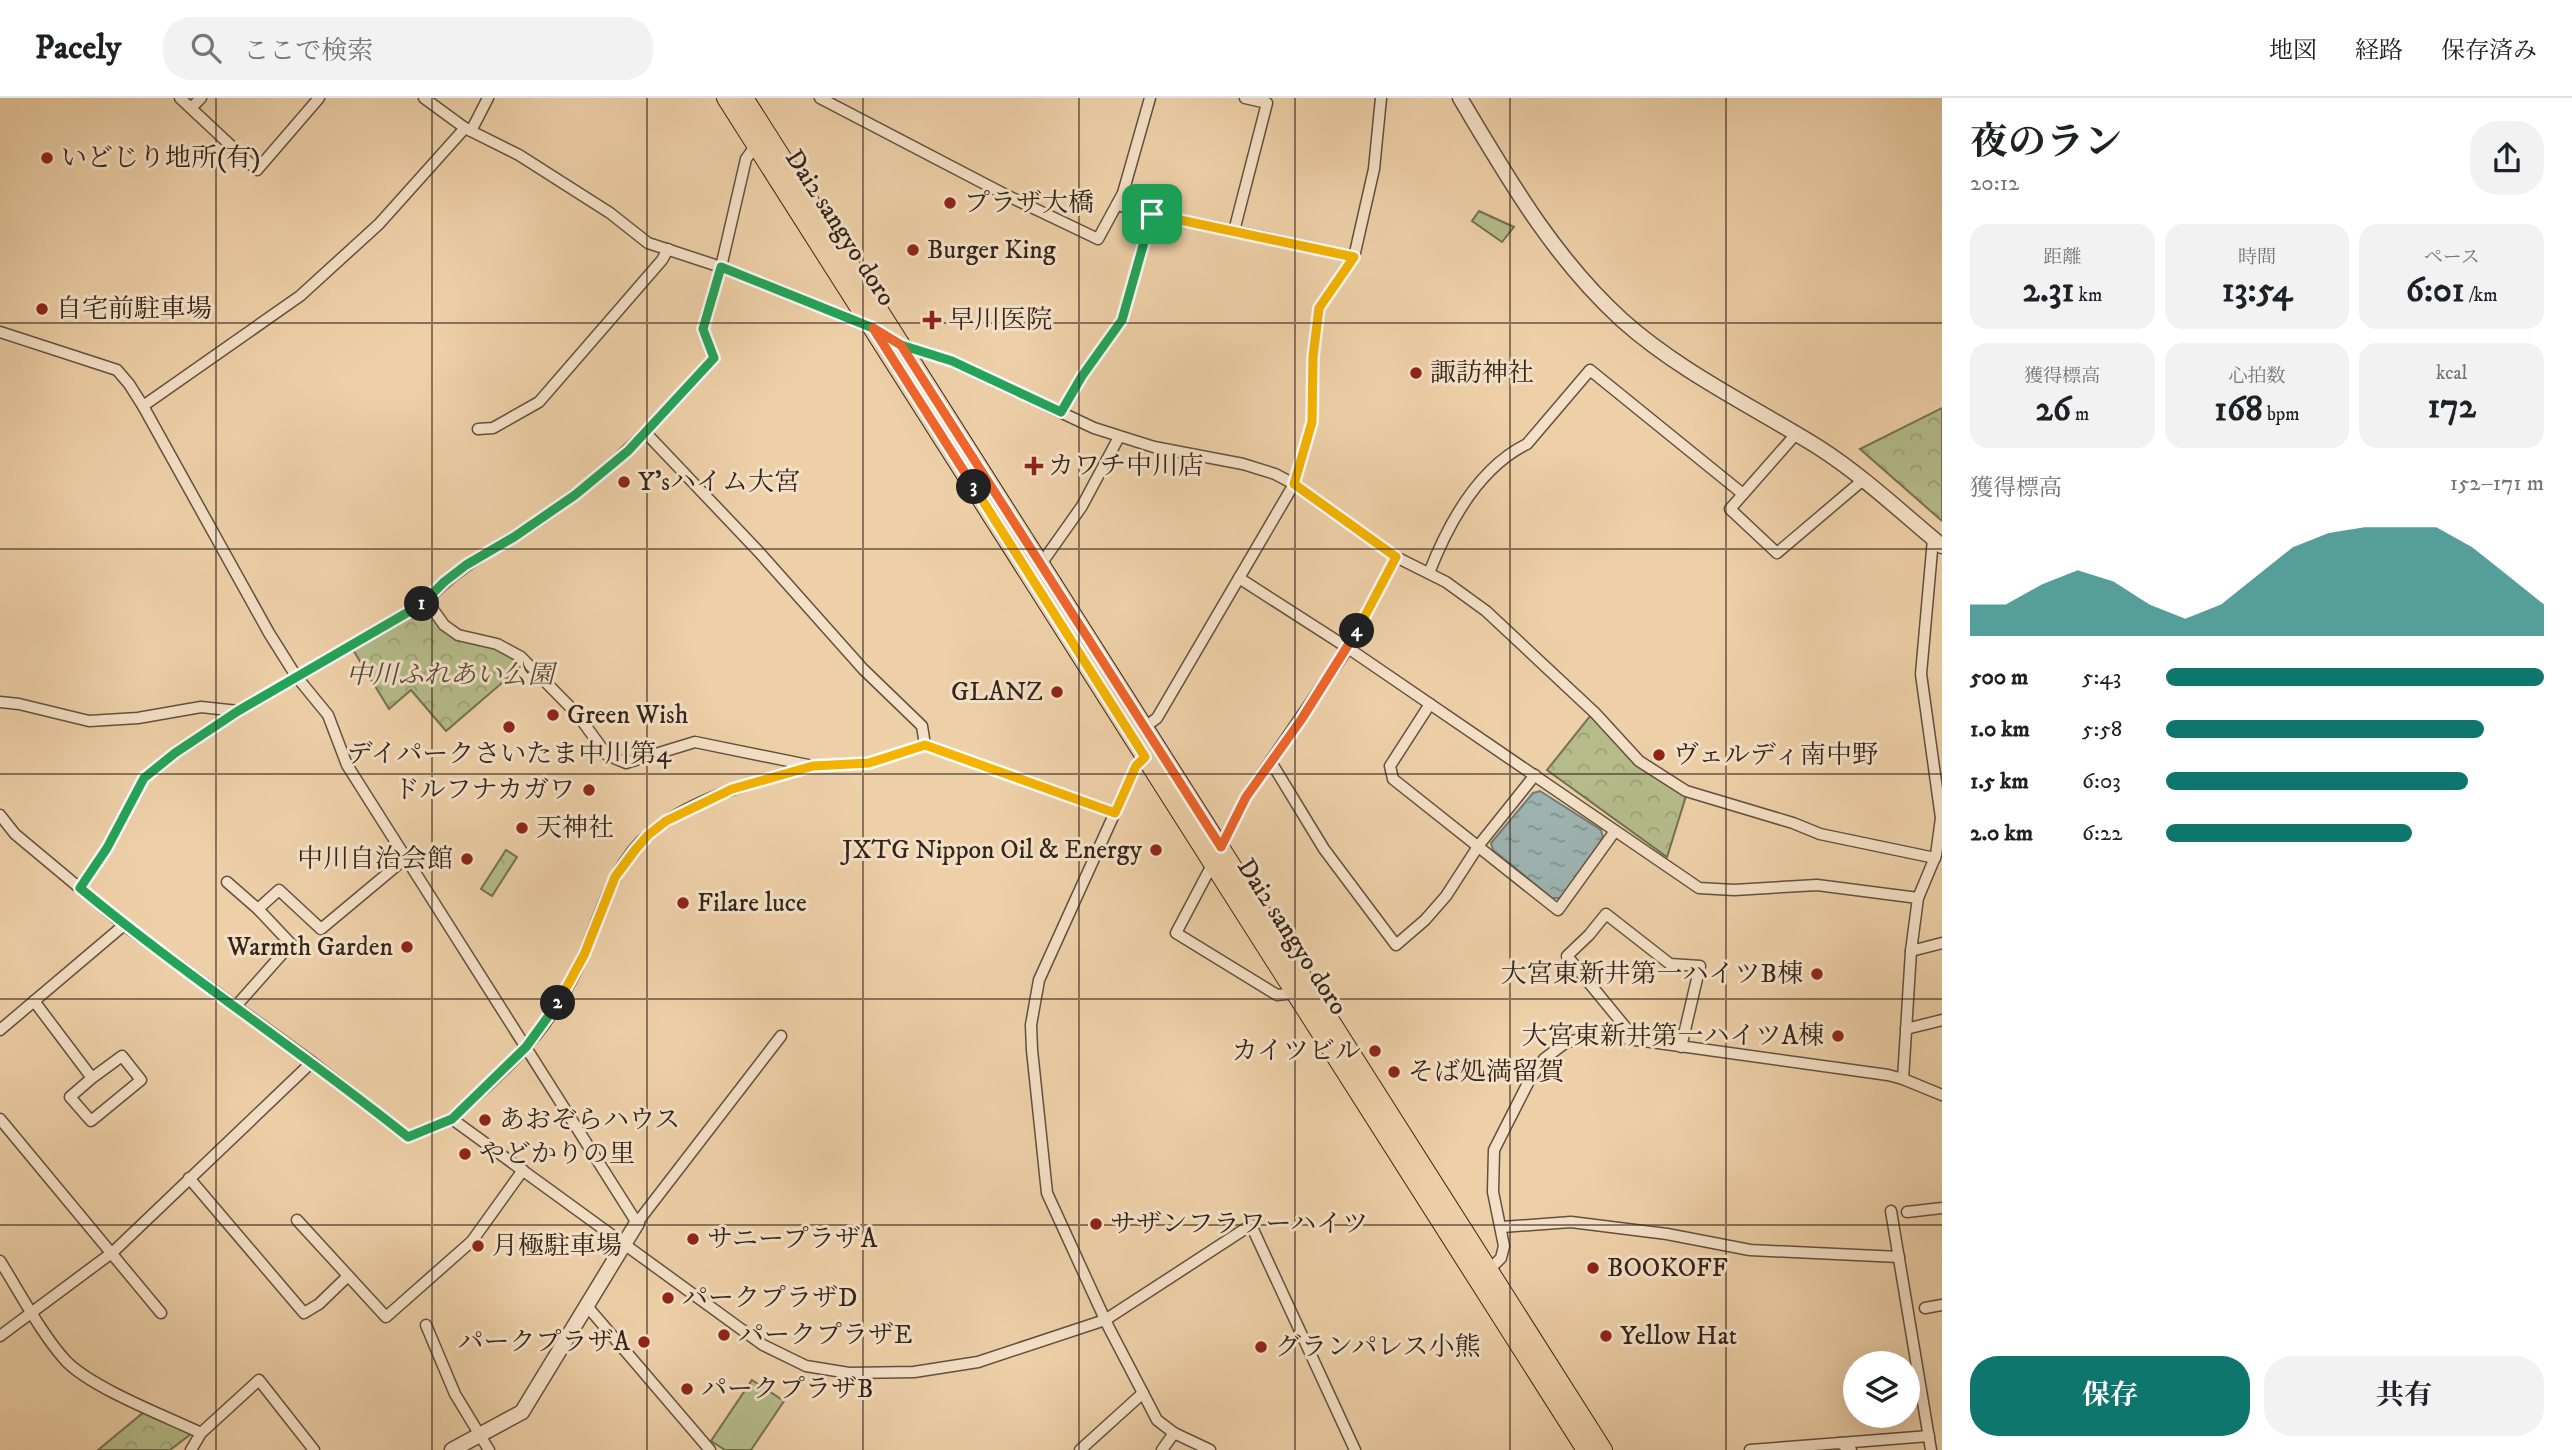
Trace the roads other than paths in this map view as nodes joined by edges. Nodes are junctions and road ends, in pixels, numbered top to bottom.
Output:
1 (180, 98) edge
2 (201, 98) edge
3 (320, 98) edge
4 (424, 98) edge
5 (488, 98) edge
6 (726, 98) edge
7 (744, 98) edge
8 (820, 98) edge
9 (1150, 98) edge
10 (1245, 98) edge
11 (1381, 98) edge
12 (1460, 98) edge
13 (191, 108) junction
14 (468, 129) junction
15 (756, 145) junction
16 (1117, 205) junction
17 (1152, 214) junction
18 (1234, 231) junction
19 (668, 249) junction
20 (1354, 257) junction
21 (721, 267) junction
22 (873, 328) junction
23 (0, 332) edge
24 (901, 345) junction
25 (142, 406) junction
26 (1061, 412) junction
27 (478, 429) dead end
28 (645, 432) junction
29 (1796, 434) junction
30 (1119, 437) junction
31 (1863, 480) junction
32 (1294, 484) junction
33 (1743, 494) junction
34 (1938, 542) edge
35 (1396, 557) junction
36 (1041, 565) junction
37 (1429, 573) junction
38 (1239, 578) junction
39 (427, 601) junction
40 (1348, 648) junction
41 (296, 676) junction
42 (0, 702) edge
43 (1430, 704) junction
44 (238, 711) junction
45 (1145, 727) junction
46 (1937, 744) edge
47 (925, 745) junction
48 (1145, 757) junction
49 (1271, 762) junction
50 (813, 766) junction
51 (1535, 775) junction
52 (1940, 795) edge
53 (1115, 813) junction
54 (0, 815) edge
55 (1615, 831) junction
56 (1479, 845) junction
57 (1217, 855) junction
58 (406, 858) junction
59 (1939, 863) edge
60 (227, 882) dead end
61 (80, 888) junction
62 (1918, 898) junction
63 (258, 909) junction
64 (124, 925) junction
65 (1942, 943) edge
66 (1911, 951) junction
67 (1296, 993) junction
68 (34, 1001) junction
69 (236, 1006) junction
70 (1942, 1020) edge
71 (1906, 1029) junction
72 (0, 1030) edge
73 (781, 1036) dead end
74 (1636, 1040) junction
75 (1681, 1046) junction
76 (526, 1047) junction
77 (312, 1062) junction
78 (92, 1079) junction
79 (1903, 1079) junction
80 (1942, 1095) edge
81 (0, 1119) edge
82 (452, 1119) junction
83 (523, 1170) junction
84 (190, 1178) junction
85 (1942, 1208) edge
86 (1891, 1211) dead end
87 (1907, 1212) dead end
88 (297, 1220) dead end
89 (637, 1223) junction
90 (1502, 1227) junction
91 (624, 1243) junction
92 (110, 1255) junction
93 (1899, 1257) junction
94 (0, 1261) edge
95 (1490, 1269) junction
96 (348, 1276) junction
97 (586, 1305) junction
98 (1942, 1306) edge
99 (1925, 1308) dead end
100 (32, 1313) junction
101 (161, 1314) dead end
102 (1105, 1320) junction
103 (426, 1325) dead end
104 (0, 1336) edge
105 (1143, 1393) junction
106 (201, 1433) junction
107 (1174, 1433) junction
108 (479, 1434) junction
109 (1930, 1436) junction
110 (1840, 1443) junction
111 (191, 1450) edge
112 (314, 1450) edge
113 (452, 1450) edge
114 (489, 1450) edge
115 (710, 1450) edge
116 (1080, 1450) edge
117 (1162, 1450) edge
118 (1210, 1450) edge
119 (1355, 1450) edge
120 (1586, 1450) edge
121 (1603, 1450) edge
122 (1753, 1450) edge
123 (1851, 1450) edge
124 (1931, 1450) edge

1 - 13 street
2 - 13 street
3 - 13 street
4 - 14 street
5 - 14 street
6 - 15 main road, Dai2 sangyo doro
7 - 24 main road, Dai2 sangyo doro
8 - 16 street
9 - 16 street
10 - 18 street
11 - 20 street
12 - 29 street
14 - 19 street
14 - 25 street
15 - 21 street
15 - 22 main road, Dai2 sangyo doro
16 - 17 street
17 - 18 street
17 - 26 street
18 - 20 street
19 - 21 street
19 - 27 street
20 - 32 street
21 - 22 street
21 - 28 street
22 - 24 street
22 - 48 main road, Dai2 sangyo doro
23 - 25 street
24 - 26 street
24 - 36 main road, Dai2 sangyo doro
25 - 41 street
26 - 30 street
28 - 39 street
28 - 47 street
29 - 31 street
29 - 33 street
30 - 32 street
30 - 36 street
31 - 33 street
31 - 34 street
32 - 35 street
32 - 38 street
33 - 37 street
34 - 46 street
35 - 37 street
35 - 40 street
36 - 45 main road, Dai2 sangyo doro
37 - 59 street
38 - 40 street
38 - 45 street
39 - 41 street
39 - 50 street
40 - 43 street
40 - 49 street
41 - 44 street
41 - 58 street
42 - 44 street
43 - 51 street
43 - 56 street
44 - 61 street
45 - 57 main road, Dai2 sangyo doro
46 - 52 street
47 - 50 street
47 - 53 street
48 - 53 street
48 - 57 main road, Dai2 sangyo doro
49 - 56 street
49 - 57 street
50 - 76 street
51 - 55 street
51 - 56 street
52 - 59 street
53 - 102 street
54 - 61 street
55 - 56 street
55 - 62 street
57 - 67 main road, Dai2 sangyo doro
57 - 67 street
57 - 95 main road, Dai2 sangyo doro
58 - 63 street
58 - 76 street
59 - 62 street
60 - 63 street
61 - 64 street
62 - 66 street
63 - 69 street
64 - 68 street
64 - 69 street
65 - 66 street
66 - 71 street
67 - 120 main road, Dai2 sangyo doro
68 - 72 street
68 - 78 street
69 - 77 street
70 - 71 street
71 - 79 street
73 - 89 street
74 - 75 street
74 - 75 street
74 - 90 street
75 - 79 street
76 - 82 street
76 - 89 street
77 - 82 street
77 - 84 street
78 - 78 street
79 - 80 street
81 - 92 street
82 - 83 street
83 - 91 street
83 - 96 street
84 - 92 street
84 - 96 street
85 - 87 street
86 - 93 street
88 - 96 street
89 - 91 street
90 - 93 street
90 - 95 street
91 - 97 street
91 - 102 street
92 - 100 street
92 - 101 street
93 - 109 street
94 - 100 street
95 - 121 main road, Dai2 sangyo doro
97 - 108 street
97 - 115 street
98 - 99 street
100 - 104 street
100 - 106 street
102 - 105 street
102 - 119 street
103 - 108 street
105 - 107 street
105 - 116 street
106 - 111 street
106 - 112 street
107 - 117 street
107 - 118 street
108 - 113 street
108 - 114 street
109 - 110 street
109 - 124 street
110 - 122 street
110 - 123 street

